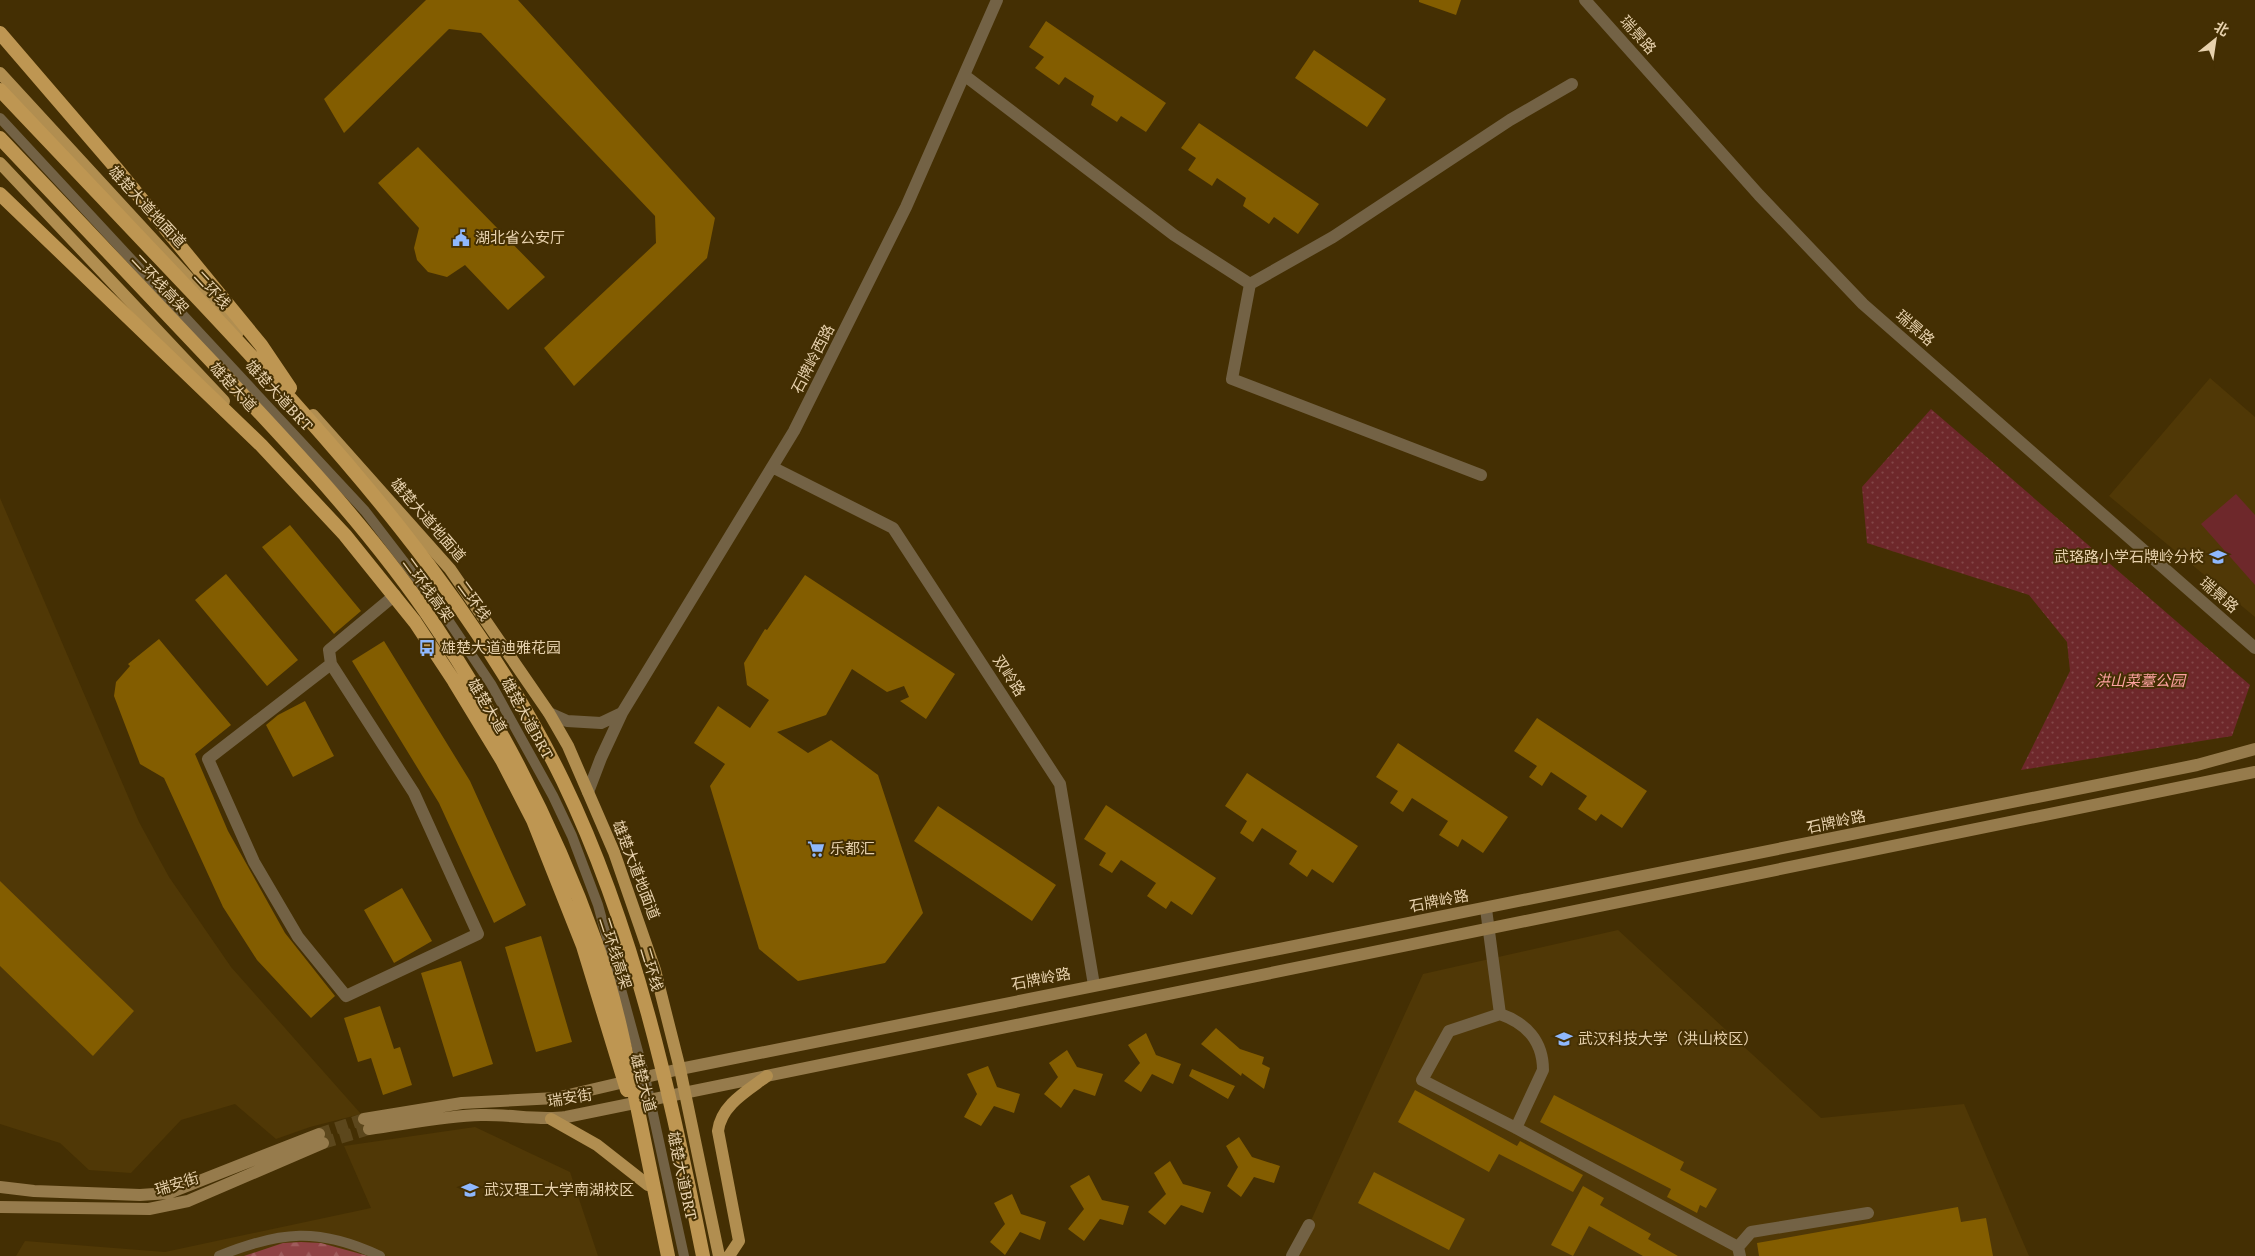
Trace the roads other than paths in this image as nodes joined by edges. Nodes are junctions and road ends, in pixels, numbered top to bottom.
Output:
1 (996, 0) edge
2 (1585, 0) edge
3 (0, 33) edge
4 (0, 73) edge
5 (964, 75) junction
6 (1572, 84) dead end
7 (0, 90) edge
8 (0, 118) edge
9 (0, 138) edge
10 (0, 163) edge
11 (0, 194) edge
12 (1250, 284) junction
13 (301, 409) junction
14 (772, 467) junction
15 (1481, 475) dead end
16 (395, 594) junction
17 (2255, 648) edge
18 (331, 664) junction
19 (549, 713) junction
20 (622, 713) junction
21 (2255, 750) edge
22 (2255, 772) edge
23 (588, 792) junction
24 (1486, 909) junction
25 (1488, 928) junction
26 (1094, 985) junction
27 (1500, 1014) junction
28 (680, 1068) junction
29 (767, 1076) junction
30 (644, 1077) junction
31 (628, 1081) junction
32 (686, 1092) junction
33 (650, 1101) junction
34 (634, 1103) junction
35 (551, 1119) junction
36 (641, 1125) junction
37 (1516, 1128) junction
38 (648, 1185) junction
39 (0, 1187) edge
40 (0, 1207) edge
41 (1868, 1213) dead end
42 (1309, 1225) dead end
43 (1739, 1252) edge
44 (220, 1256) edge
45 (380, 1256) edge
46 (667, 1256) edge
47 (684, 1256) edge
48 (703, 1256) edge
49 (719, 1256) edge
50 (729, 1256) edge
51 (1292, 1256) edge

1 - 5 street, 石牌岭西路
2 - 17 street, 瑞景路
3 - 13 highway, bridge
4 - 19 main road, 雄楚大道地面道
5 - 12 street
5 - 14 street, 石牌岭西路
6 - 12 street
7 - 13 highway, 二环线, bridge
8 - 30 lane, 雄楚大道BRT
9 - 36 highway, 二环线高架, bridge
10 - 16 main road, 雄楚大道
11 - 36 highway, bridge
12 - 15 street
13 - 48 highway, 二环线, bridge
14 - 20 street, 石牌岭西路
14 - 26 street, 双岭路
16 - 18 street
16 - 31 main road, 雄楚大道
18 - 18 street
19 - 20 street
19 - 23 main road, 雄楚大道地面道
20 - 23 street, 石牌岭西路
21 - 24 main road, 石牌岭路
22 - 25 main road
23 - 28 main road, 雄楚大道地面道
24 - 25 street
24 - 26 main road, 石牌岭路
25 - 27 street
25 - 29 main road
26 - 28 main road, 石牌岭路
27 - 37 street
27 - 37 street
28 - 30 main road, 石牌岭路
28 - 32 main road, 雄楚大道地面道
29 - 32 main road
29 - 50 main road
30 - 31 main road, 石牌岭路
30 - 33 lane, 雄楚大道BRT
31 - 34 main road, 雄楚大道
31 - 35 main road, 瑞安街
32 - 33 main road, 瑞安街
32 - 49 main road, 雄楚大道地面道
33 - 34 main road, 瑞安街
33 - 47 lane, 雄楚大道BRT
34 - 35 main road, 瑞安街
34 - 38 main road, 雄楚大道
35 - 38 main road
36 - 46 highway, 二环线高架, bridge
37 - 43 street
38 - 46 main road, 雄楚大道
39 - 40 main road, 瑞安街
41 - 43 street
42 - 51 street
44 - 45 lane

